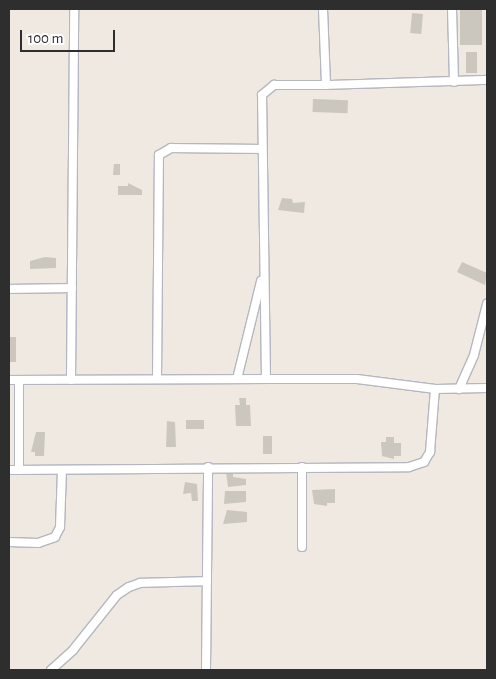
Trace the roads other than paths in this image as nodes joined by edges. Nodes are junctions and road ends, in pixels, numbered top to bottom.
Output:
1 (74, 9) edge
2 (323, 9) edge
3 (452, 9) edge
4 (487, 80) edge
5 (454, 82) junction
6 (326, 85) junction
7 (261, 149) junction
8 (263, 270) junction
9 (72, 288) junction
10 (9, 289) edge
11 (487, 304) edge
12 (157, 379) junction
13 (237, 379) junction
14 (266, 379) junction
15 (9, 380) edge
16 (19, 380) junction
17 (71, 380) junction
18 (487, 388) edge
19 (434, 389) junction
20 (459, 389) junction
21 (208, 467) junction
22 (302, 467) junction
23 (9, 470) edge
24 (19, 470) junction
25 (62, 470) junction
26 (9, 542) edge
27 (302, 547) dead end
28 (207, 581) junction
29 (50, 670) edge
30 (206, 670) edge

1 - 9 street
2 - 6 street
3 - 5 street
4 - 5 street
5 - 6 street
6 - 7 street
7 - 8 street
7 - 12 street
8 - 13 street
8 - 14 street
9 - 10 street
9 - 17 street
11 - 20 street
12 - 13 street
12 - 17 street
13 - 14 street
14 - 19 street
15 - 16 street
16 - 17 street
16 - 24 street
18 - 20 street
19 - 20 street
19 - 22 street
21 - 22 street
21 - 25 street
21 - 28 street
22 - 27 street
23 - 24 street
24 - 25 street
25 - 26 street
28 - 29 street
28 - 30 street

